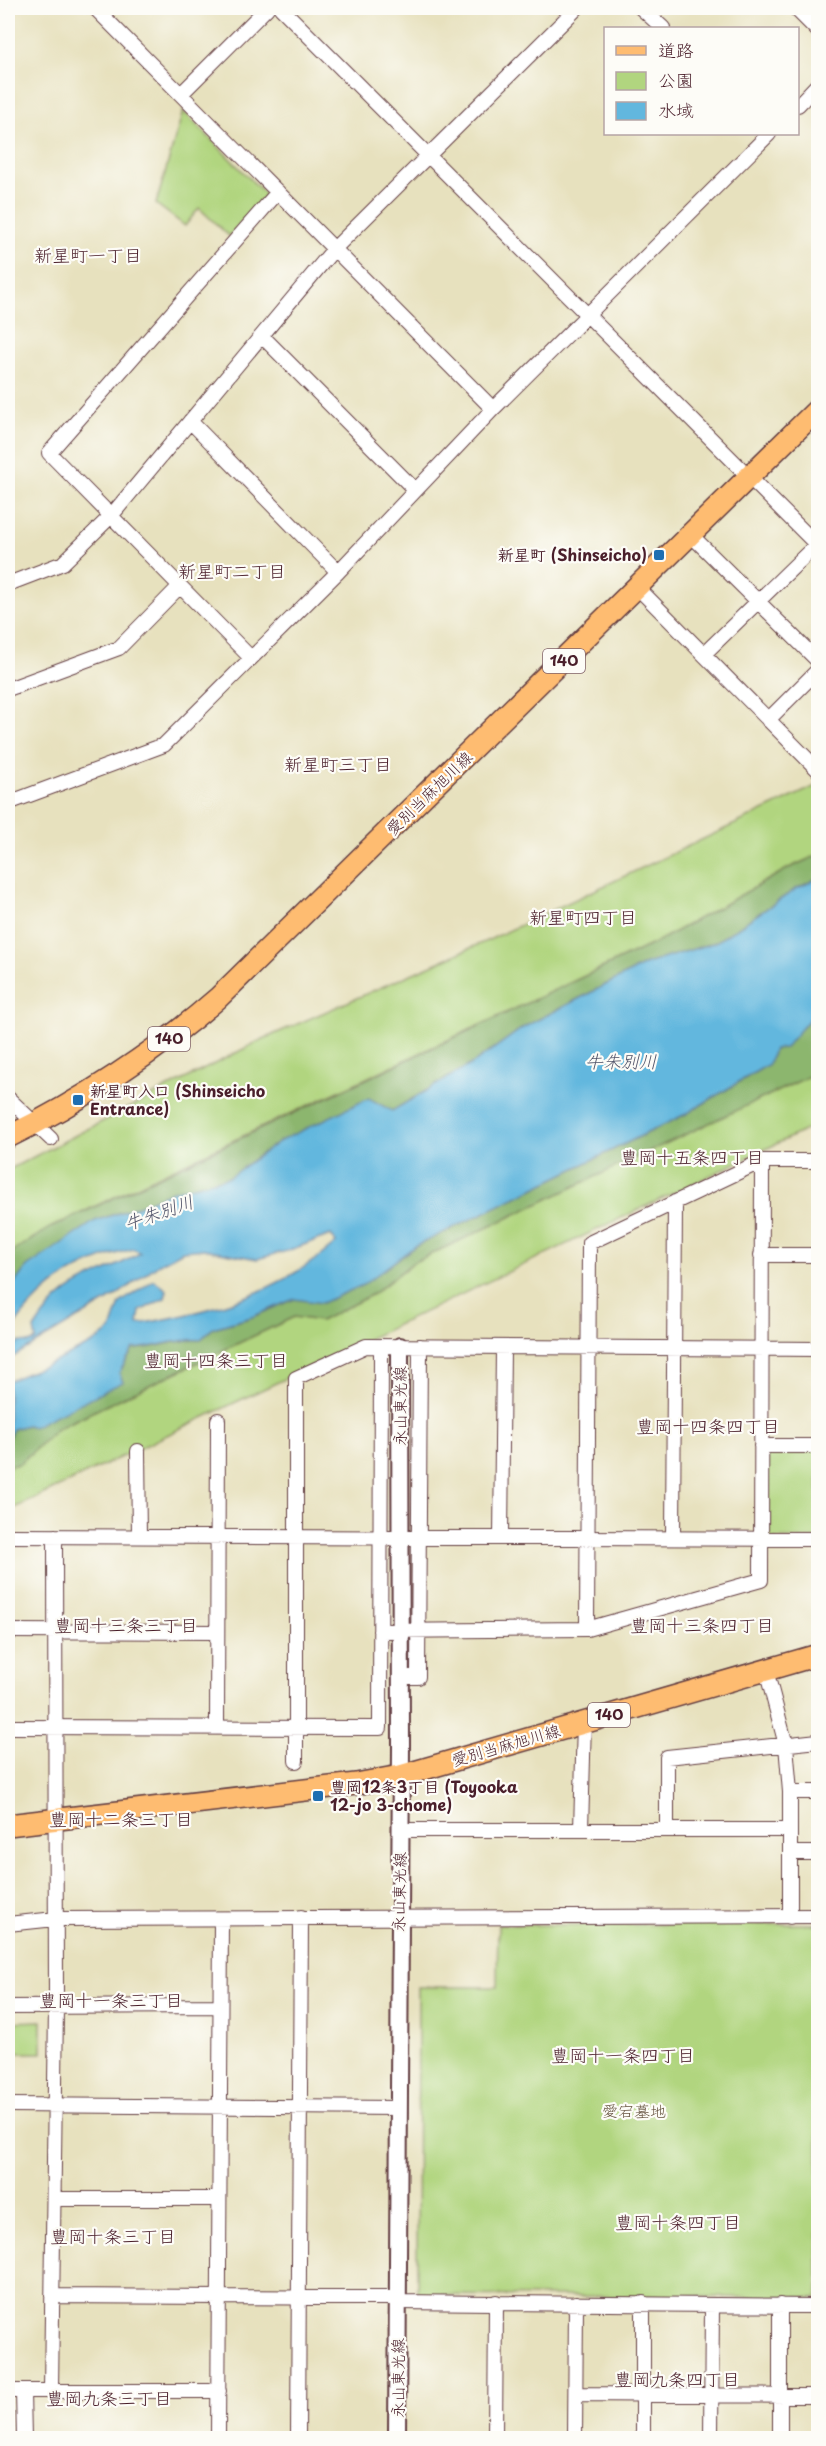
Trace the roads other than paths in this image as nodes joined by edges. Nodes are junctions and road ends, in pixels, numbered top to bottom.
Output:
1 (95, 8) edge
2 (267, 8) edge
3 (281, 8) edge
4 (577, 8) edge
5 (641, 8) edge
6 (795, 8) edge
7 (662, 27) edge
8 (819, 31) edge
9 (819, 84) edge
10 (181, 94) junction
11 (799, 104) edge
12 (768, 135) edge
13 (428, 154) junction
14 (278, 192) junction
15 (334, 249) junction
16 (589, 315) junction
17 (262, 336) junction
18 (493, 409) junction
19 (819, 409) edge
20 (190, 421) junction
21 (750, 476) junction
22 (415, 490) junction
23 (111, 516) junction
24 (691, 535) junction
25 (818, 545) edge
26 (338, 572) junction
27 (8, 584) edge
28 (179, 587) junction
29 (638, 588) junction
30 (757, 601) junction
31 (704, 654) junction
32 (250, 657) junction
33 (819, 661) edge
34 (819, 669) edge
35 (8, 689) edge
36 (768, 720) junction
37 (819, 770) edge
38 (8, 803) edge
39 (8, 1098) edge
40 (34, 1124) junction
41 (8, 1137) edge
42 (51, 1140) dead end
43 (762, 1161) junction
44 (819, 1161) edge
45 (675, 1202) junction
46 (761, 1255) junction
47 (819, 1256) edge
48 (381, 1346) junction
49 (400, 1346) junction
50 (420, 1346) junction
51 (503, 1348) junction
52 (588, 1349) junction
53 (675, 1349) junction
54 (762, 1349) junction
55 (819, 1349) edge
56 (218, 1420) dead end
57 (381, 1441) junction
58 (400, 1441) junction
59 (419, 1441) junction
60 (762, 1446) junction
61 (819, 1446) edge
62 (138, 1451) dead end
63 (8, 1536) edge
64 (56, 1536) junction
65 (139, 1536) junction
66 (400, 1536) junction
67 (218, 1537) junction
68 (297, 1537) junction
69 (381, 1537) junction
70 (419, 1537) junction
71 (586, 1537) junction
72 (501, 1538) junction
73 (673, 1538) junction
74 (761, 1539) junction
75 (819, 1539) edge
76 (587, 1629) junction
77 (380, 1630) junction
78 (400, 1630) junction
79 (418, 1630) junction
80 (8, 1631) edge
81 (56, 1632) junction
82 (217, 1632) junction
83 (819, 1655) edge
84 (766, 1670) junction
85 (400, 1677) junction
86 (584, 1722) junction
87 (8, 1727) edge
88 (55, 1727) junction
89 (217, 1727) junction
90 (296, 1728) junction
91 (819, 1741) edge
92 (786, 1745) junction
93 (296, 1761) dead end
94 (400, 1776) junction
95 (790, 1792) junction
96 (819, 1792) edge
97 (55, 1820) junction
98 (8, 1825) edge
99 (667, 1828) junction
100 (581, 1829) junction
101 (400, 1830) junction
102 (790, 1830) junction
103 (790, 1852) junction
104 (819, 1853) edge
105 (819, 1916) edge
106 (301, 1917) junction
107 (398, 1917) junction
108 (790, 1917) junction
109 (55, 1919) junction
110 (221, 1919) junction
111 (8, 1924) edge
112 (220, 2006) junction
113 (8, 2007) edge
114 (56, 2007) junction
115 (8, 2105) edge
116 (54, 2106) junction
117 (220, 2107) junction
118 (300, 2107) junction
119 (398, 2108) junction
120 (54, 2199) junction
121 (219, 2199) junction
122 (52, 2296) junction
123 (219, 2297) junction
124 (299, 2297) junction
125 (398, 2300) junction
126 (496, 2302) junction
127 (576, 2303) junction
128 (643, 2303) junction
129 (712, 2305) junction
130 (780, 2305) junction
131 (819, 2306) edge
132 (8, 2391) edge
133 (23, 2391) junction
134 (51, 2391) junction
135 (219, 2391) junction
136 (576, 2394) junction
137 (643, 2394) junction
138 (711, 2395) junction
139 (781, 2396) junction
140 (819, 2396) edge
141 (24, 2439) edge
142 (218, 2439) edge
143 (298, 2439) edge
144 (397, 2439) edge
145 (495, 2439) edge
146 (575, 2439) edge
147 (643, 2439) edge
148 (711, 2439) edge
149 (780, 2439) edge

1 - 10 street
2 - 10 street
3 - 13 street
4 - 13 street
5 - 7 street
6 - 8 street
9 - 11 street
10 - 14 street
12 - 16 street
13 - 15 street
13 - 16 street
14 - 15 street
14 - 23 street
15 - 17 street
15 - 18 street
16 - 18 street
16 - 21 street
17 - 20 street
17 - 22 street
18 - 22 street
19 - 21 main road, 愛別当麻旭川線 / 140
20 - 23 street
20 - 26 street
21 - 24 main road, 愛別当麻旭川線 / 140
21 - 25 street
22 - 26 street
23 - 27 street
23 - 28 street
24 - 29 main road, 愛別当麻旭川線 / 140
24 - 30 street
25 - 30 street
26 - 32 street
28 - 32 street
28 - 35 street
29 - 31 street
29 - 40 main road, 愛別当麻旭川線 / 140
30 - 31 street
30 - 33 street
31 - 36 street
32 - 38 street
34 - 36 street
36 - 37 street
39 - 40 street
40 - 41 main road, 愛別当麻旭川線 / 140
40 - 42 street
43 - 44 street
43 - 45 street
43 - 46 street
45 - 52 street
45 - 53 street
46 - 47 street
46 - 54 street
48 - 49 street
48 - 57 street
48 - 68 street
49 - 50 street
49 - 58 street, 永山東光線
50 - 51 street
50 - 59 street
51 - 52 street
51 - 72 street
52 - 53 street
52 - 71 street
53 - 54 street
53 - 73 street
54 - 55 street
54 - 60 street
56 - 67 street
57 - 58 street
57 - 69 street
58 - 59 street
58 - 66 street, 永山東光線
59 - 70 street
60 - 61 street
60 - 74 street
62 - 65 street
63 - 64 street
64 - 65 street
64 - 81 street
65 - 67 street
66 - 69 street
66 - 70 street
66 - 78 street, 永山東光線
67 - 68 street
67 - 82 street
68 - 69 street
68 - 90 street
69 - 77 street
70 - 72 street
70 - 79 street
71 - 72 street
71 - 73 street
71 - 76 street
73 - 74 street
74 - 75 street
74 - 76 street
76 - 79 street
77 - 78 street
77 - 90 street
78 - 79 street
78 - 85 street, 永山東光線
79 - 85 street
80 - 81 street
81 - 82 street
81 - 88 street
82 - 89 street
83 - 84 main road, 愛別当麻旭川線 / 140
84 - 86 main road, 愛別当麻旭川線 / 140
84 - 92 street
85 - 94 street, 永山東光線
86 - 94 main road, 愛別当麻旭川線 / 140
86 - 100 street
87 - 88 street
88 - 89 street
88 - 97 street
89 - 90 street
90 - 93 street
91 - 92 street
92 - 95 street
92 - 99 street
94 - 97 main road, 愛別当麻旭川線 / 140
94 - 101 street, 永山東光線
95 - 96 street
95 - 102 street
97 - 98 main road, 愛別当麻旭川線 / 140
97 - 109 street
99 - 100 street
99 - 102 street
100 - 101 street
101 - 107 street, 永山東光線
102 - 103 street
103 - 104 street
103 - 108 street
105 - 108 street
106 - 107 street
106 - 110 street
106 - 118 street
107 - 108 street
107 - 119 street, 永山東光線
109 - 110 street
109 - 111 street
109 - 114 street
110 - 112 street
112 - 114 street
112 - 117 street
113 - 114 street
114 - 116 street
115 - 116 street
116 - 117 street
116 - 120 street
117 - 118 street
117 - 121 street
118 - 119 street
118 - 124 street
119 - 125 street, 永山東光線
120 - 121 street
120 - 122 street
121 - 123 street
122 - 123 street
122 - 134 street
123 - 124 street
123 - 135 street
124 - 125 street
124 - 143 street
125 - 126 street
125 - 144 street, 永山東光線
126 - 127 street
126 - 145 street
127 - 128 street
127 - 136 street
128 - 129 street
128 - 137 street
129 - 130 street
129 - 138 street
130 - 131 street
130 - 139 street
132 - 133 street
133 - 134 street
133 - 141 street
134 - 135 street
135 - 142 street
136 - 137 street
136 - 146 street
137 - 138 street
137 - 147 street
138 - 139 street
138 - 148 street
139 - 140 street
139 - 149 street

